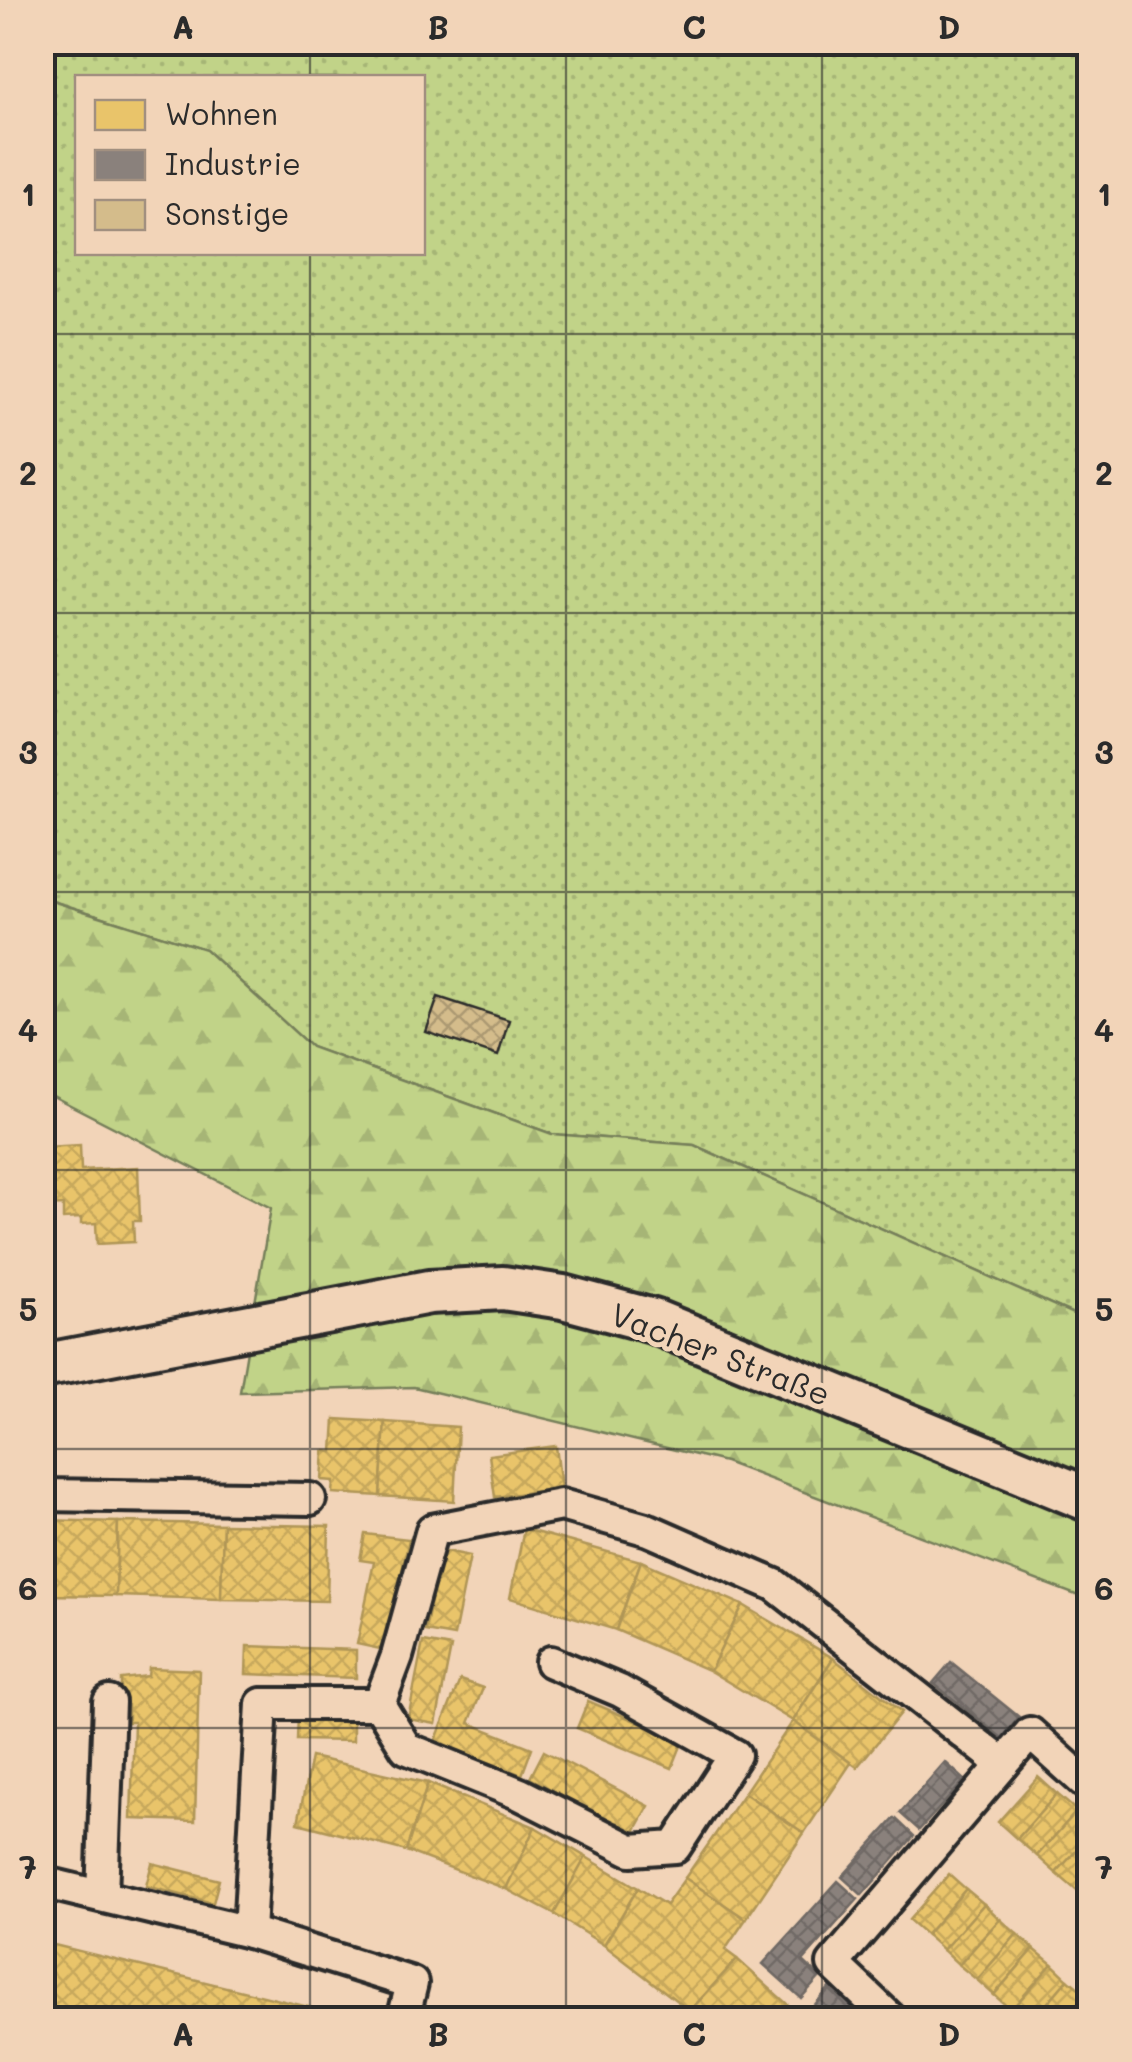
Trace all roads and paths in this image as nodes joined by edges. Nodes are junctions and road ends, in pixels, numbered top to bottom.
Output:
1 (42, 1366) edge
2 (42, 1495) edge
3 (310, 1499) dead end
4 (1090, 1500) edge
5 (551, 1662) dead end
6 (109, 1702) dead end
7 (379, 1704) junction
8 (1003, 1764) junction
9 (1090, 1787) edge
10 (42, 1882) edge
11 (102, 1896) junction
12 (248, 1932) junction
13 (403, 2020) edge
14 (892, 2020) edge

1 - 4 street, Vacher Straße
2 - 3 street
5 - 7 street
6 - 11 street
7 - 8 street
7 - 12 street
8 - 9 street
8 - 14 street
10 - 11 street
11 - 12 street
12 - 13 street

